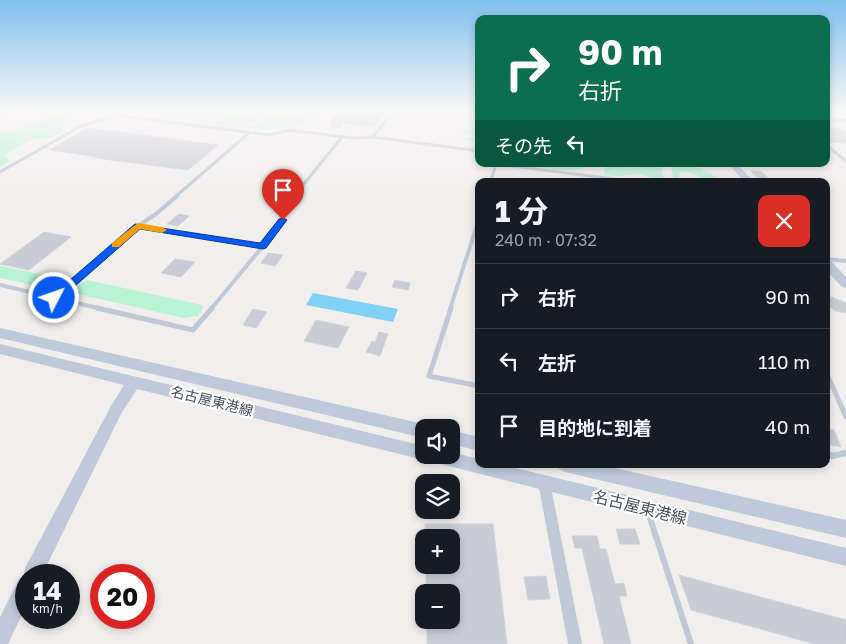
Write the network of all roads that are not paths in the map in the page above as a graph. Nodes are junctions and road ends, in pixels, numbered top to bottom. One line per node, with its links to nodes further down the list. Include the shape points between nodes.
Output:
1 (54, 141): 10 (lane)
2 (240, 141): 13 (lane)
3 (339, 141): 15 (lane, via 303,185 279,203 283,220)
4 (404, 141): 6 (lane)
5 (830, 148): 7 (lane)
6 (475, 150)
7 (846, 161)
8 (520, 167): 11 (lane)
9 (735, 167): 12 (main road)
10 (0, 172)
11 (606, 178)
12 (745, 178)
13 (138, 226): 15 (lane); 21 (lane)
14 (475, 232): 26 (lane, via 429,376)
15 (263, 246): 21 (lane, via 194,330)
16 (830, 260): 17 (lane)
17 (846, 262)
18 (830, 267): 19 (main road)
19 (846, 284)
20 (0, 285): 21 (lane)
21 (54, 298)
22 (0, 332): 28 (main road, 名古屋東港線)
23 (0, 349): 25 (main road, 名古屋東港線)
24 (830, 381): 27 (lane)
25 (134, 382): 31 (main road, 名古屋東港線); 42 (main road, via 116,410)
26 (475, 385)
27 (846, 416)
28 (415, 429)
29 (460, 439): 30 (main road)
30 (475, 443)
31 (415, 451)
32 (846, 453): 33 (lane)
33 (830, 455)
34 (460, 462): 35 (main road, 名古屋東港線)
35 (475, 465)
36 (486, 468): 38 (main road, 名古屋東港線)
37 (582, 468): 40 (main road, 名古屋東港線)
38 (544, 482): 39 (main road, 名古屋東港線); 45 (street)
39 (647, 509): 41 (main road, 名古屋東港線); 46 (lane)
40 (846, 529)
41 (846, 557)
42 (38, 564)
43 (15, 608): 44 (main road)
44 (0, 638)
45 (575, 644)
46 (691, 644)

